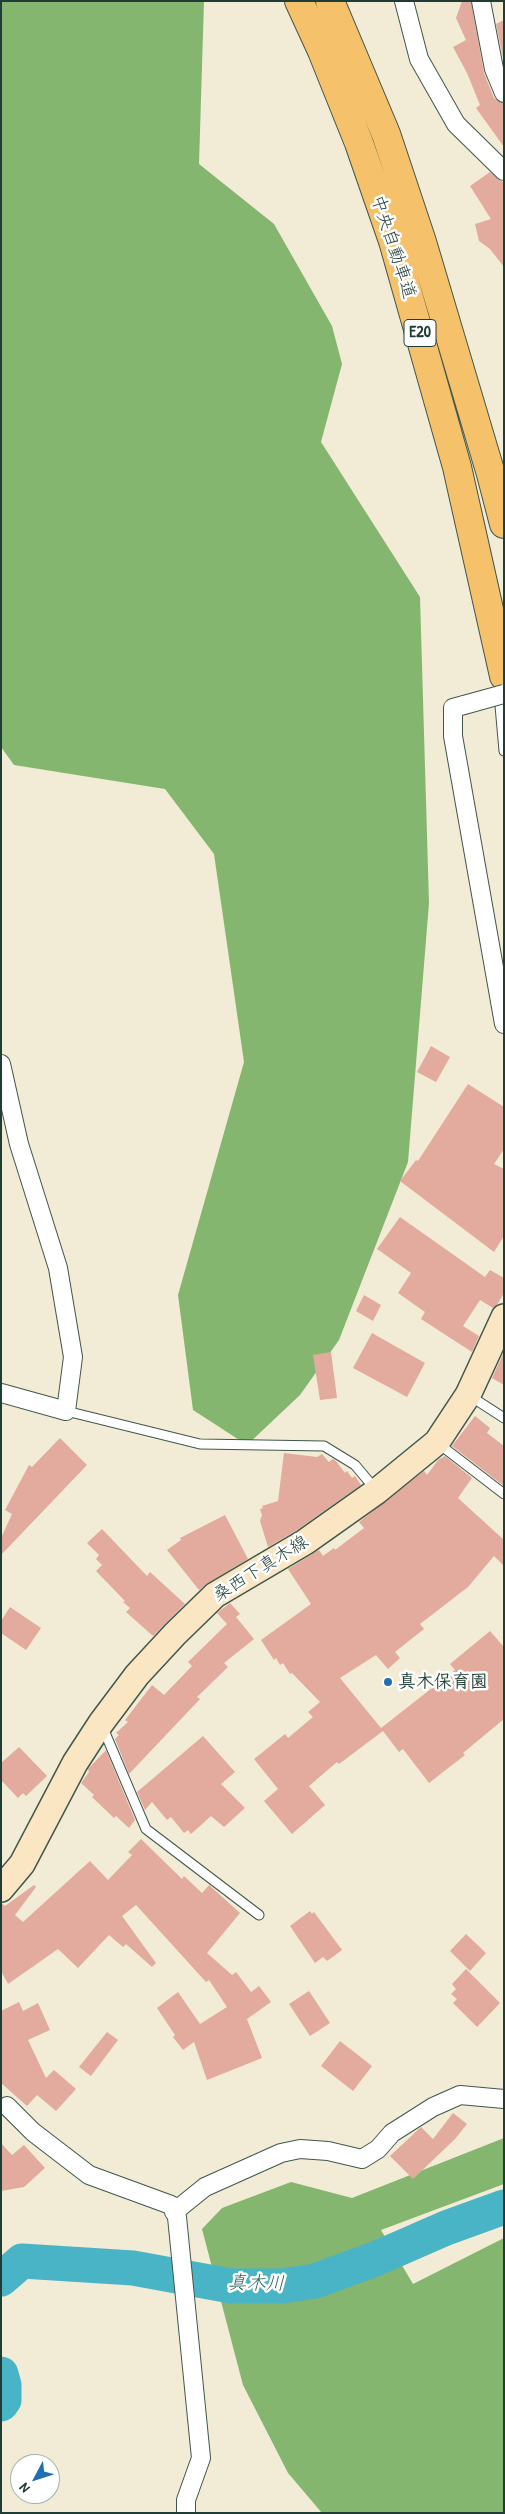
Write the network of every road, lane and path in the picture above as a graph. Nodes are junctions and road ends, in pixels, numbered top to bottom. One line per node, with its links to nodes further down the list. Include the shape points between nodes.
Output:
1 (299, 1): 8 (highway, 中央自動車道 / E20, via 359,143 392,241 457,467)
2 (330, 1): 7 (highway, 中央自動車道 / E20, via 386,134 422,242)
3 (404, 1): 6 (street, via 419,59 456,124)
4 (481, 1): 5 (street, via 494,69)
5 (504, 93)
6 (504, 171)
7 (504, 524)
8 (494, 632): 9 (highway, 中央自動車道 / E20); 11 (lane)
9 (504, 676)
10 (504, 694): 12 (street, bridge, via 453,708 453,736)
11 (504, 751)
12 (504, 1024)
13 (1, 1064): 17 (street, via 19,1144 58,1268 73,1357)
14 (504, 1317): 16 (main road, 桑西下真木線)
15 (1, 1393): 17 (street)
16 (468, 1395): 18 (lane); 19 (main road, 桑西下真木線)
17 (66, 1410): 20 (lane, via 200,1444 324,1446 355,1465)
18 (504, 1418)
19 (437, 1442): 20 (main road, 桑西下真木線); 21 (lane)
20 (377, 1491): 22 (main road, 桑西下真木線, via 305,1542 216,1595 137,1675)
21 (504, 1494)
22 (101, 1723): 23 (main road, 桑西下真木線, via 75,1763 22,1864); 24 (lane, via 146,1829)
23 (1, 1889)
24 (259, 1915)
25 (504, 2099): 27 (street, via 460,2095 433,2107 392,2133 378,2149 362,2159 328,2151 300,2149 281,2153 205,2186)
26 (4, 2101): 27 (street, via 33,2132 89,2175 171,2204)
27 (174, 2212): 28 (street, via 201,2458 186,2500)
28 (186, 2513)

